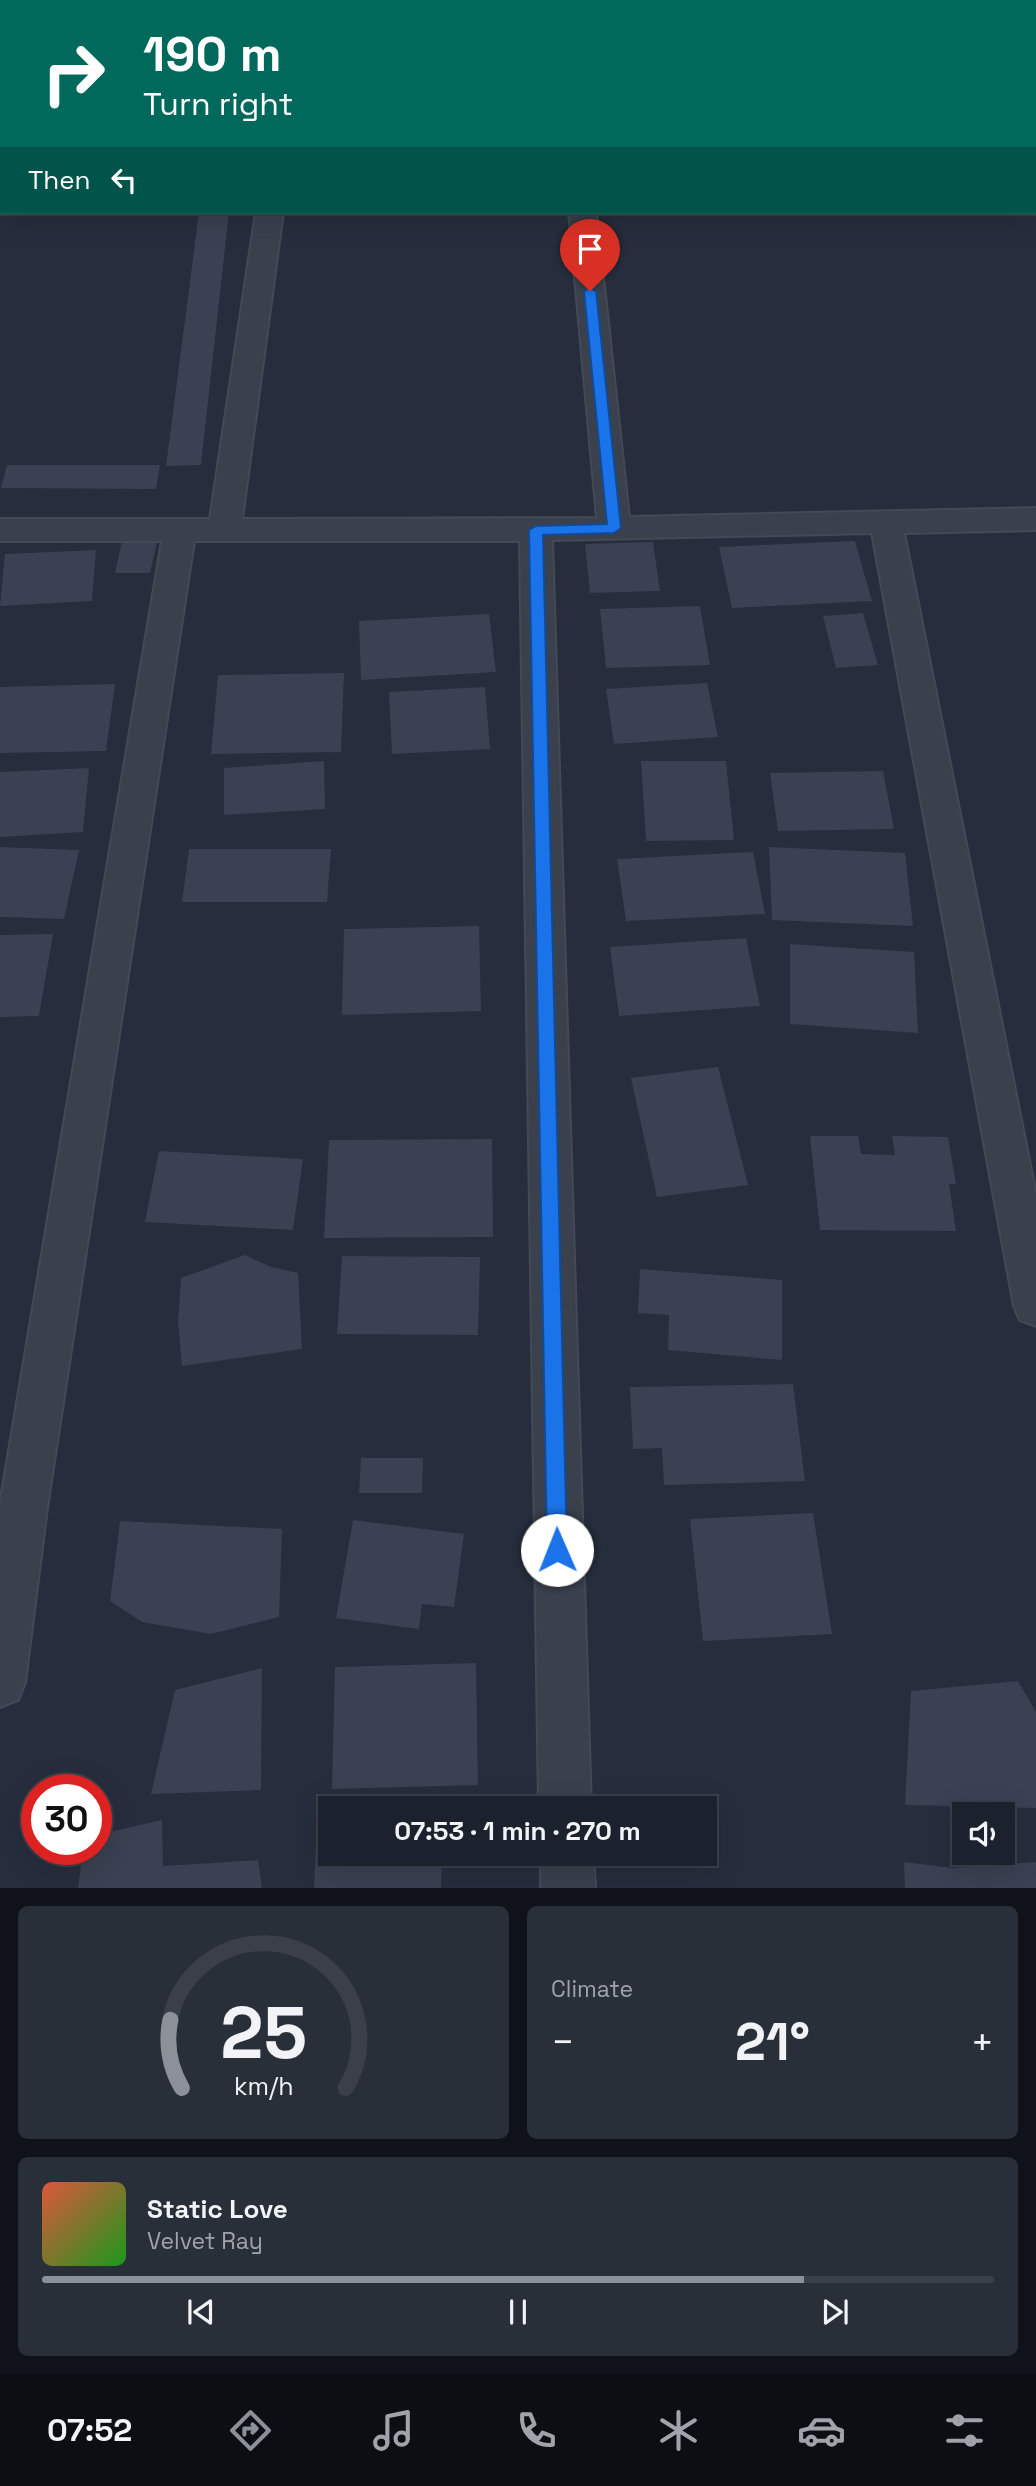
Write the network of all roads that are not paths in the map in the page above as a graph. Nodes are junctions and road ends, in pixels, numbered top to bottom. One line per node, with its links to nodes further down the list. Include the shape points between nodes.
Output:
1 (268, 214): 7 (street)
2 (582, 214): 5 (street)
3 (1036, 519): 4 (street)
4 (886, 522): 5 (street); 10 (street)
5 (614, 528): 9 (street)
6 (180, 529): 7 (street); 8 (street); 11 (street, via 23,1508)
7 (225, 529): 9 (street)
8 (0, 530)
9 (536, 530): 12 (street)
10 (1036, 1306)
11 (0, 1682)
12 (565, 1796)
13 (567, 1866): 14 (street)
14 (568, 1888)

